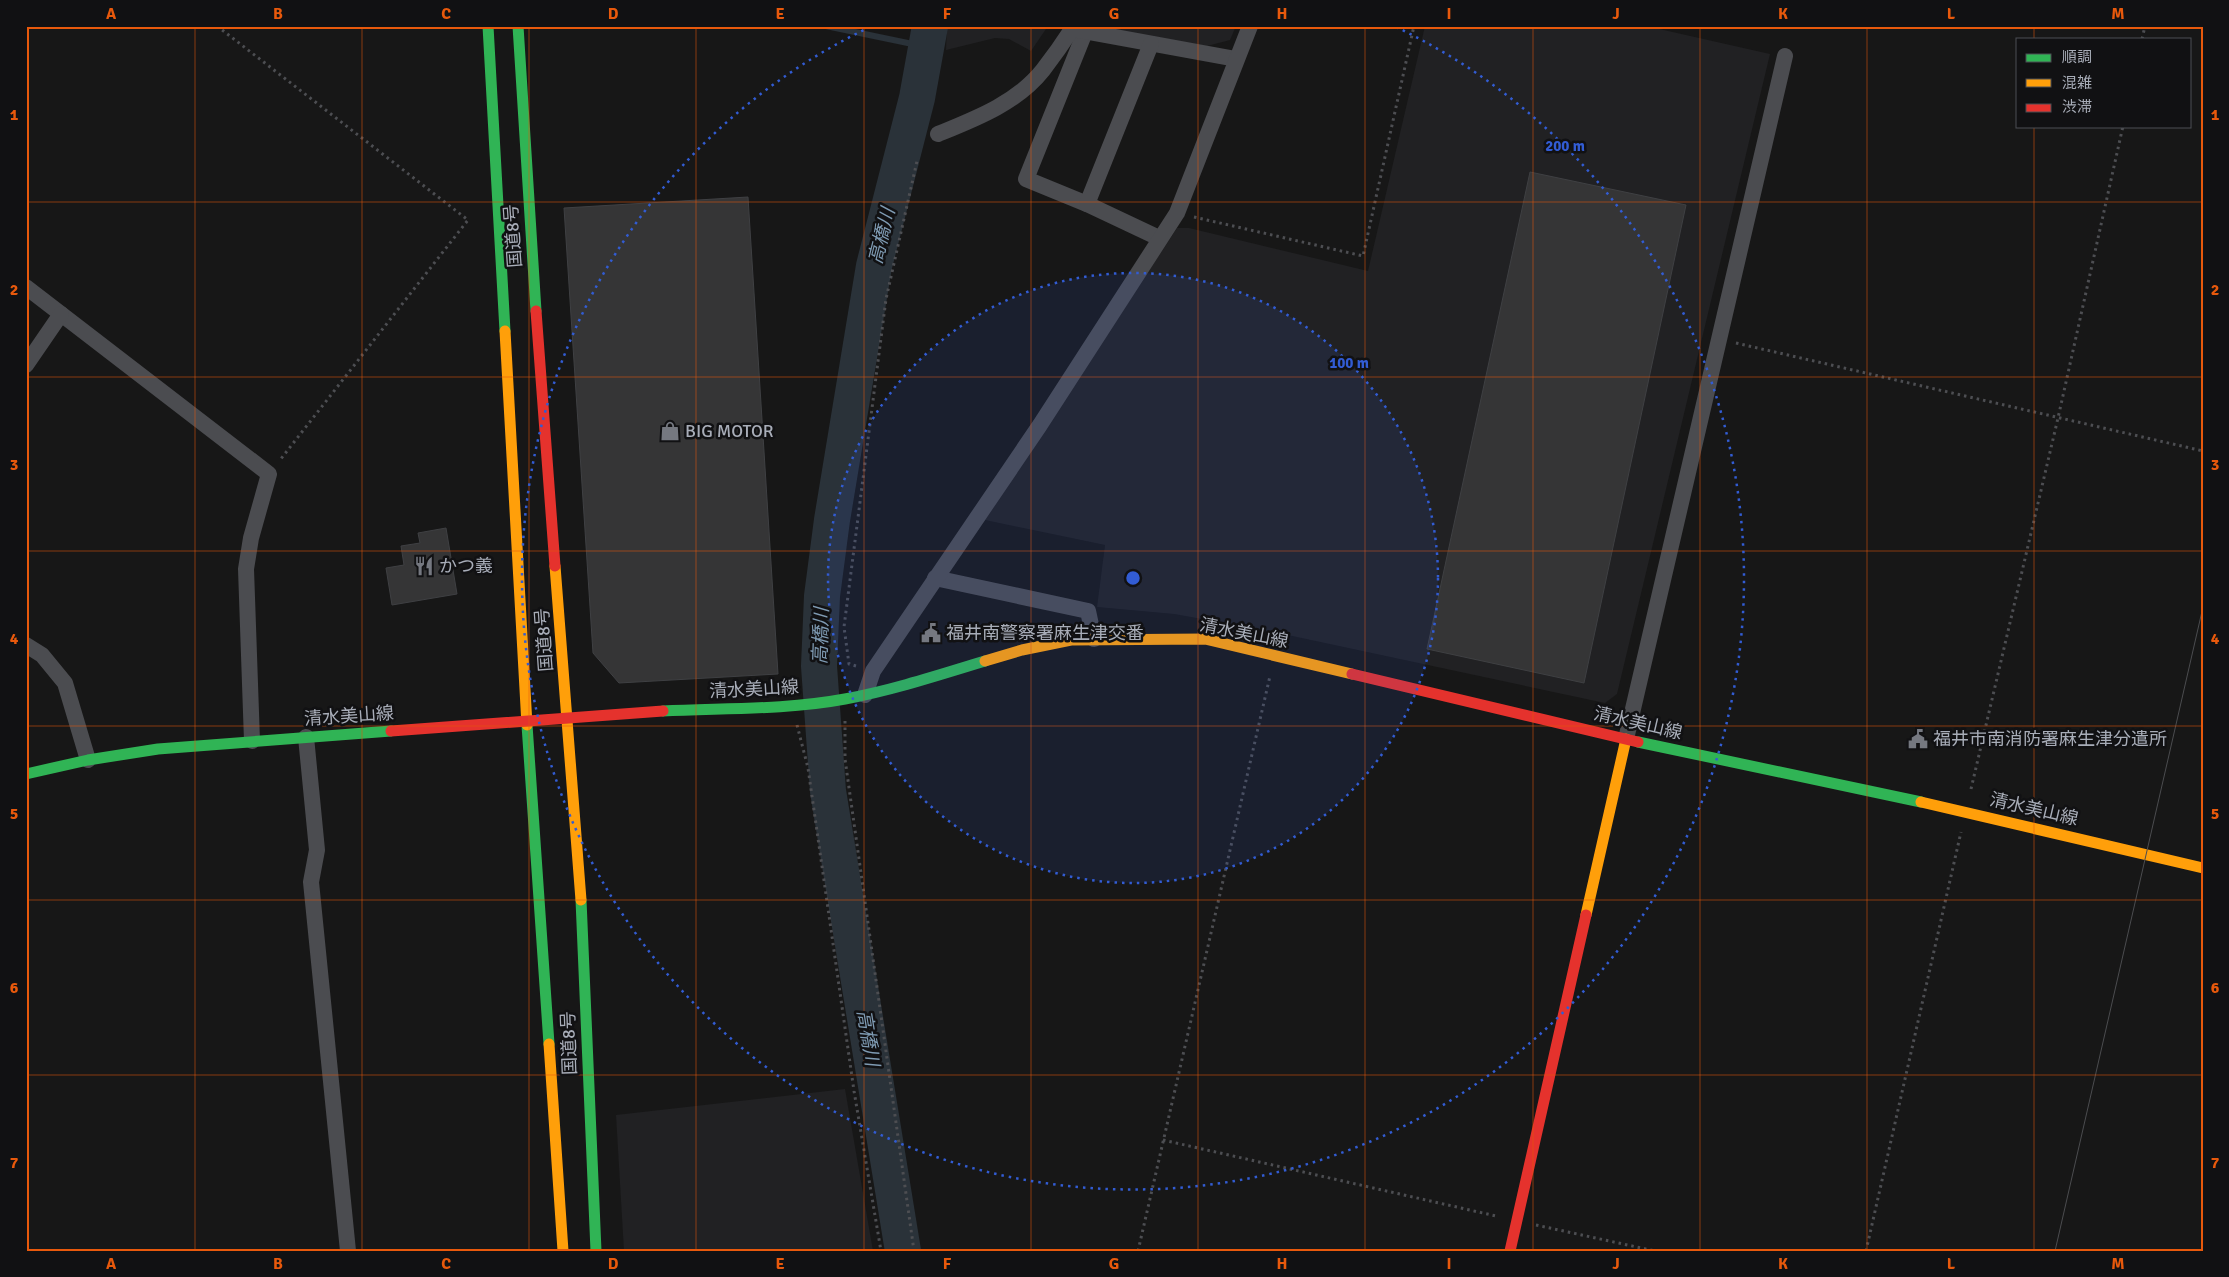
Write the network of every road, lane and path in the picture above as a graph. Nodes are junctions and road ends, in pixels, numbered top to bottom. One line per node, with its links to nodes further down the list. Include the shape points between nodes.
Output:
1 (217, 26): 22 (path, via 468,220)
2 (488, 26): 32 (main road, 国道8号)
3 (518, 26): 31 (main road, 国道8号)
4 (1250, 26): 9 (street)
5 (1414, 26): 14 (path, via 1363,256)
6 (1085, 32): 7 (street); 11 (street, via 1072,29 1042,72 1015,95 981,117); 13 (street, via 1026,179)
7 (1151, 44): 9 (street); 13 (street)
8 (1785, 56): 18 (street)
9 (1236, 59): 14 (street)
10 (2123, 128): 20 (path)
11 (938, 134)
12 (917, 161): 27 (path, via 886,299 844,627 849,664)
13 (1087, 204): 15 (street)
14 (1177, 213): 15 (street)
15 (1159, 238): 23 (street, via 1040,425)
16 (26, 287): 17 (street)
17 (61, 314): 19 (street); 22 (street)
18 (1718, 339): 20 (path); 34 (street)
19 (26, 365)
20 (2058, 418): 21 (path); 38 (path)
21 (2203, 451)
22 (269, 474): 35 (street, via 246,569)
23 (935, 578): 24 (street, via 1088,611); 27 (street)
24 (1094, 639): 26 (main road, 清水美山線, via 1205,639); 28 (main road, 清水美山線, via 1022,650)
25 (26, 645): 36 (street, via 42,656 65,683)
26 (1275, 656): 34 (main road, 清水美山線); 40 (path)
27 (873, 671): 28 (street)
28 (865, 695): 29 (main road, 清水美山線)
29 (845, 699): 30 (main road, 清水美山線); 46 (path, via 845,759)
30 (792, 705): 31 (main road, 清水美山線); 45 (path, via 808,768 854,1091)
31 (567, 718): 32 (main road, 清水美山線); 44 (main road, 国道8号, via 581,901)
32 (527, 721): 33 (main road, 清水美山線); 43 (main road, 国道8号)
33 (306, 737): 35 (main road, 清水美山線); 42 (street, via 317,850 311,882)
34 (1626, 739): 38 (main road, 清水美山線); 41 (main road)
35 (252, 741): 36 (main road, 清水美山線, via 158,749)
36 (88, 760): 37 (main road, 清水美山線)
37 (26, 774)
38 (1966, 811): 39 (main road, 清水美山線); 50 (path)
39 (2203, 868)
40 (1163, 1140): 41 (path); 47 (path)
41 (1517, 1221): 48 (main road); 49 (path)
42 (348, 1251)
43 (562, 1251)
44 (596, 1251)
45 (881, 1251)
46 (914, 1251)
47 (1138, 1251)
48 (1510, 1251)
49 (1655, 1251)
50 (1866, 1251)

